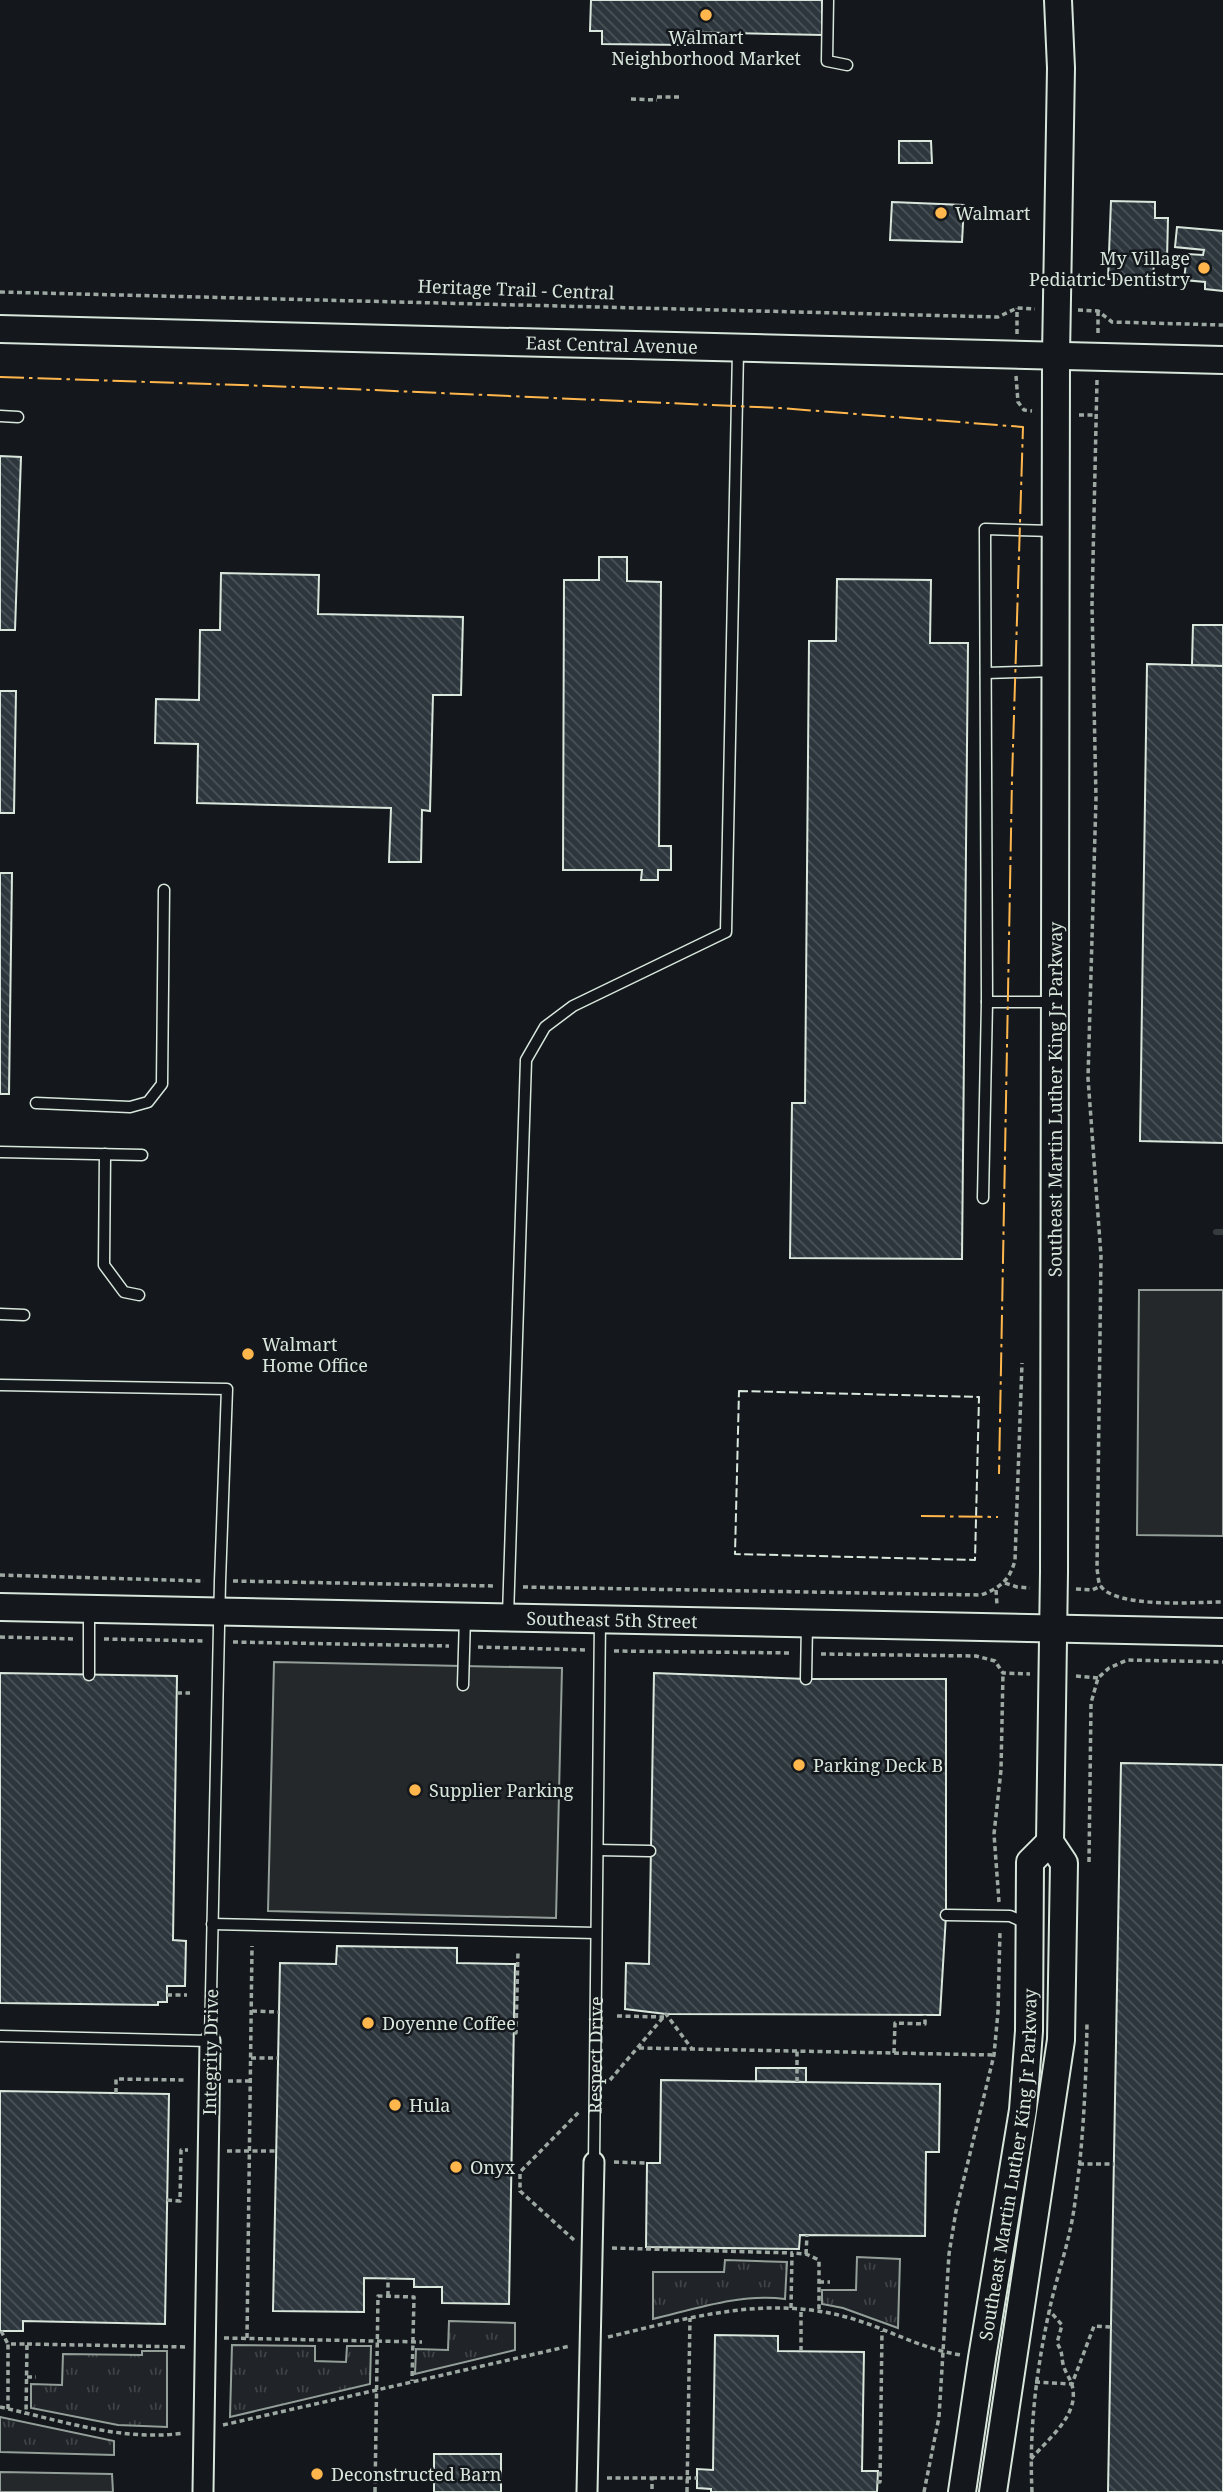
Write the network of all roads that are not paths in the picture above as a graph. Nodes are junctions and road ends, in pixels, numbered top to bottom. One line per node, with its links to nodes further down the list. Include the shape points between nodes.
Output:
1 (828, 0): 3 (lane, via 827,61)
2 (1058, 0): 6 (street, Southeast Martin Luther King Jr Parkway)
3 (847, 65)
4 (0, 328): 5 (street, East Central Avenue)
5 (738, 347): 6 (street, East Central Avenue); 29 (lane, via 726,932 573,1006 545,1027 526,1060)
6 (1056, 356): 7 (street, East Central Avenue); 10 (street, Southeast Martin Luther King Jr Parkway)
7 (1223, 360)
8 (0, 416): 9 (lane)
9 (18, 417)
10 (1056, 531): 11 (street, Southeast Martin Luther King Jr Parkway); 12 (lane, via 985,529)
11 (1056, 671): 12 (lane); 15 (street, Southeast Martin Luther King Jr Parkway)
12 (986, 673): 14 (lane)
13 (164, 890): 16 (lane, via 162,1084 148,1102 130,1107)
14 (987, 1002): 15 (lane); 20 (lane)
15 (1055, 1002): 32 (street, Southeast Martin Luther King Jr Parkway)
16 (36, 1103)
17 (0, 1152): 18 (lane)
18 (105, 1154): 19 (lane); 21 (lane, via 104,1265 124,1292)
19 (142, 1155)
20 (983, 1198)
21 (139, 1295)
22 (0, 1314): 23 (lane)
23 (24, 1315)
24 (0, 1385): 27 (lane, Integrity Drive, via 227,1389)
25 (0, 1607): 26 (street, Southeast 5th Street)
26 (89, 1609): 27 (street, Southeast 5th Street); 34 (lane)
27 (219, 1611): 28 (street, Southeast 5th Street); 41 (lane, Integrity Drive)
28 (465, 1617): 29 (street, Southeast 5th Street); 36 (lane)
29 (508, 1618): 30 (street, Southeast 5th Street)
30 (600, 1619): 31 (street, Southeast 5th Street); 38 (lane, Respect Drive)
31 (807, 1624): 32 (street, Southeast 5th Street); 35 (lane)
32 (1054, 1629): 33 (street, Southeast 5th Street); 37 (street, Southeast Martin Luther King Jr Parkway)
33 (1223, 1632)
34 (89, 1675)
35 (806, 1679)
36 (463, 1685)
37 (1050, 1842): 42 (street, Southeast Martin Luther King Jr Parkway, via 1030,1862); 50 (street, Southeast Martin Luther King Jr Parkway, via 1064,1863 1061,2040)
38 (598, 1850): 39 (lane); 43 (lane, Respect Drive)
39 (650, 1851)
40 (946, 1915): 42 (lane, via 1010,1916)
41 (212, 1924): 43 (lane); 45 (lane, Integrity Drive)
42 (1030, 1924): 49 (street, Southeast Martin Luther King Jr Parkway, via 1023,2110)
43 (596, 1933): 46 (lane, Respect Drive)
44 (0, 2036): 45 (lane)
45 (210, 2041): 48 (street, Integrity Drive)
46 (594, 2162): 47 (street, Respect Drive, via 598,2253)
47 (587, 2485)
48 (203, 2492)
49 (962, 2492)
50 (993, 2492)

